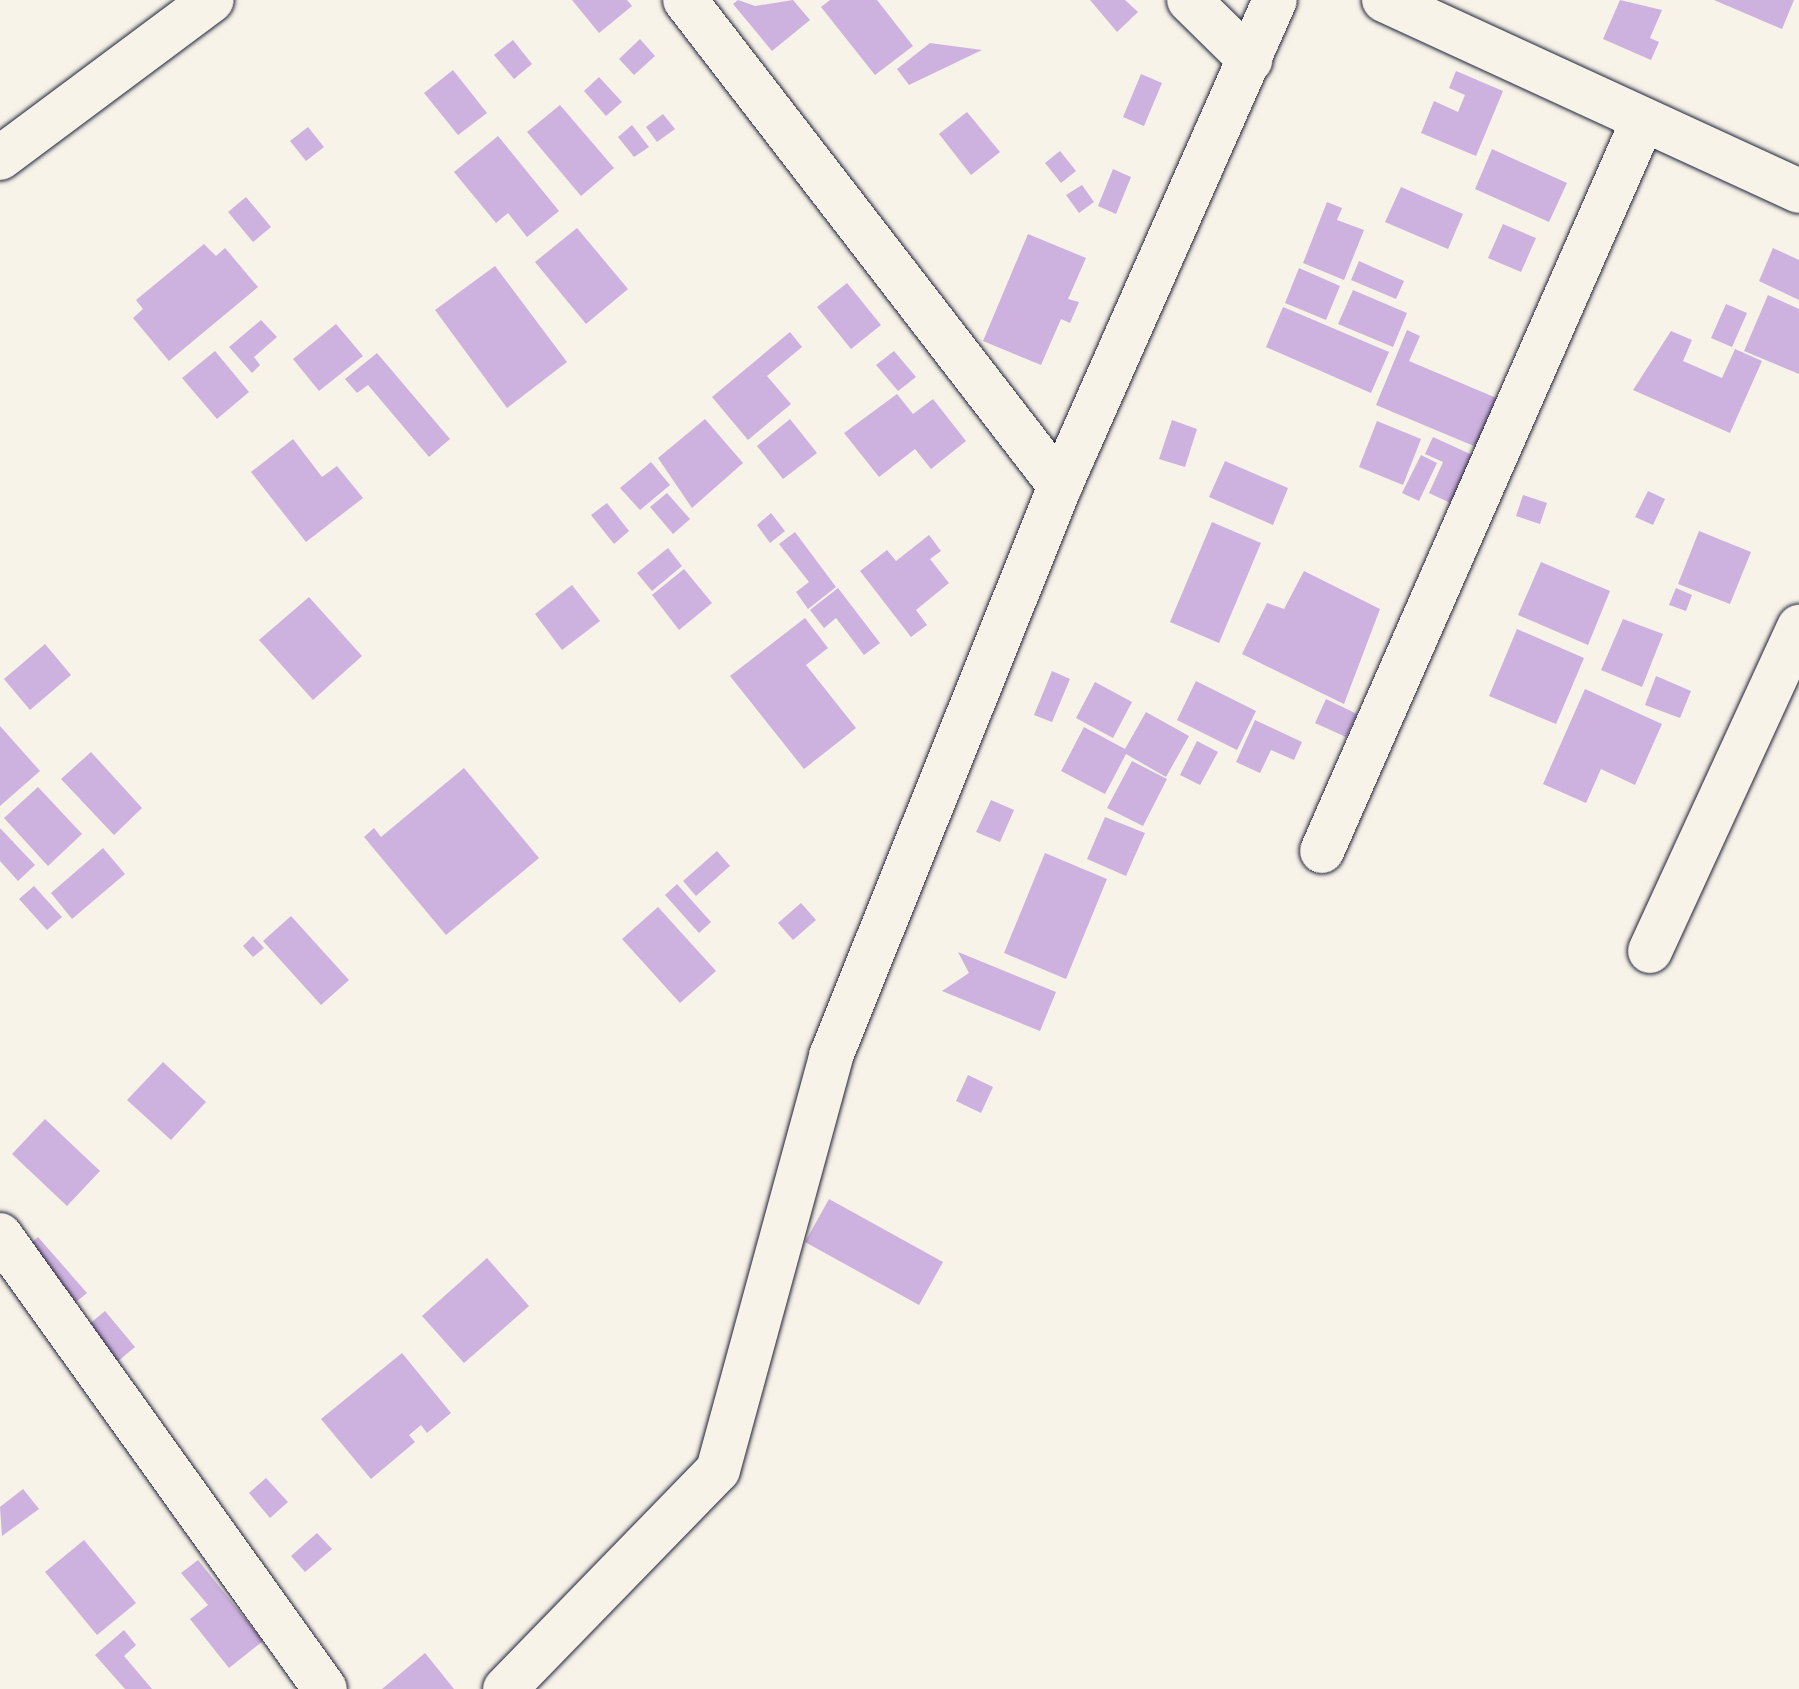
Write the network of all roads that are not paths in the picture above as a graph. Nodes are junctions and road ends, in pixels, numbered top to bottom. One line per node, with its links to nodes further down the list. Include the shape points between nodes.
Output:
1 (212, 0): 8 (street)
2 (685, 0): 10 (street)
3 (1189, 0): 6 (street)
4 (1275, 0): 6 (street)
5 (1384, 0): 7 (street)
6 (1250, 60): 10 (street)
7 (1643, 120): 9 (street); 12 (street)
8 (0, 158)
9 (1799, 191)
10 (1060, 486): 16 (street, via 831,1056 718,1470)
11 (1799, 627): 13 (street)
12 (1322, 851)
13 (1650, 951)
14 (0, 1235): 15 (street)
15 (325, 1689)
16 (505, 1689)

